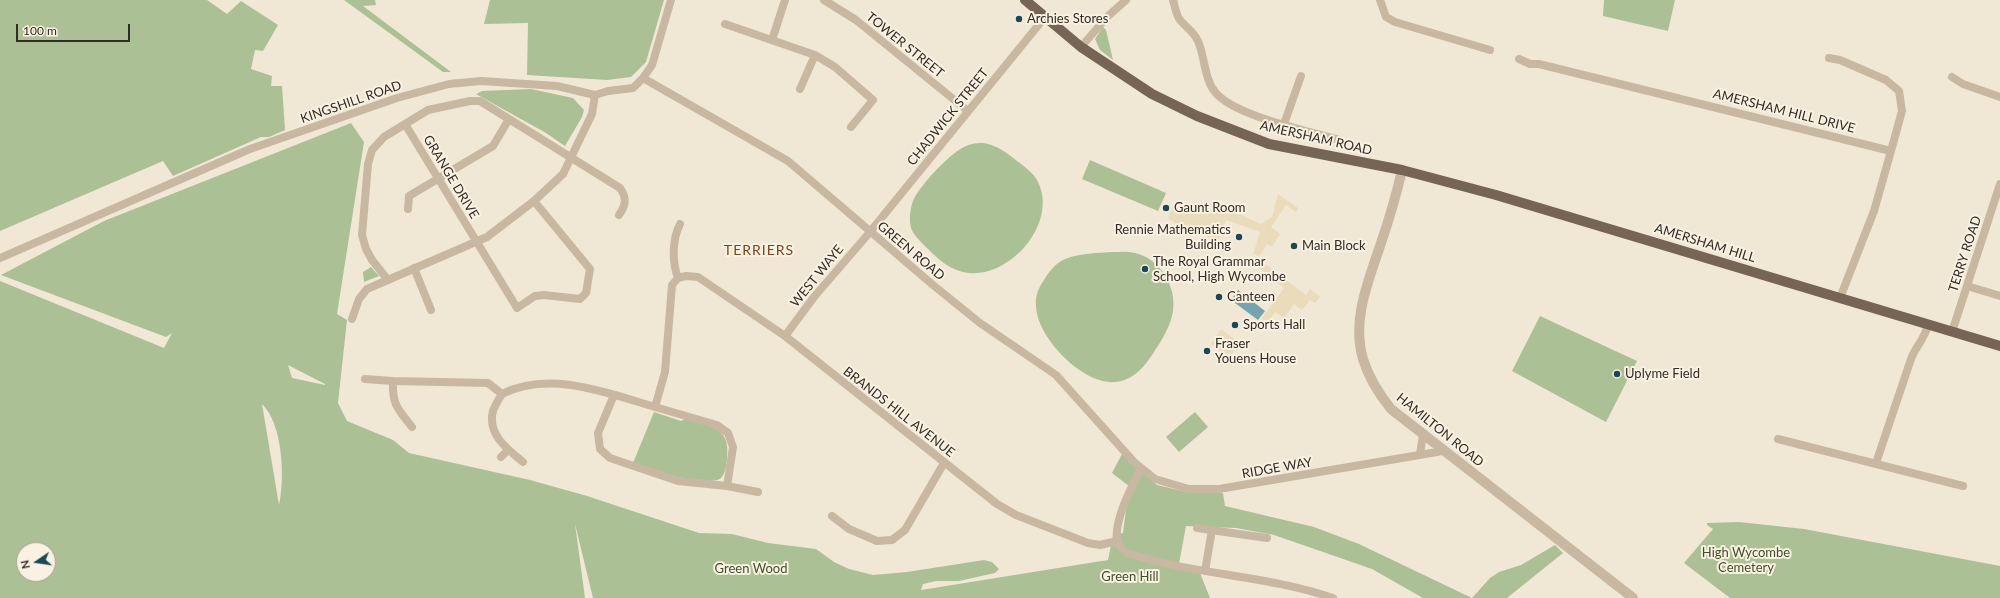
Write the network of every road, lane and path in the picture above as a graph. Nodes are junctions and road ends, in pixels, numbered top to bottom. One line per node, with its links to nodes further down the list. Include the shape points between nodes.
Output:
1 (671, 0): 18 (street, KINGSHILL ROAD, via 652,65)
2 (785, 0): 10 (street)
3 (824, 0): 22 (street, TOWER STREET, via 856,20)
4 (1025, 0): 8 (main road, AMERSHAM ROAD)
5 (1126, 0): 11 (street)
6 (1173, 0): 25 (street, via 1180,19 1196,37 1210,83 1216,92 1233,106)
7 (1380, 0): 12 (street, via 1386,17 1395,22)
8 (1045, 17): 11 (main road, AMERSHAM ROAD); 22 (street, CHADWICK STREET)
9 (725, 24): 10 (street)
10 (772, 40): 13 (street)
11 (1081, 47): 30 (main road, AMERSHAM ROAD, via 1152,94 1197,116 1269,144)
12 (1490, 50)
13 (815, 55): 19 (street); 26 (street, via 835,67 873,100)
14 (1829, 58): 28 (street, via 1840,60 1886,80 1899,91 1902,111)
15 (1519, 59): 28 (street, AMERSHAM HILL DRIVE, via 1530,64 1668,95)
16 (1301, 76): 25 (street)
17 (1952, 77): 21 (street, via 1963,84)
18 (643, 78): 20 (street, KINGSHILL ROAD, via 633,88); 37 (street, GREEN ROAD, via 788,161)
19 (800, 89)
20 (595, 95): 29 (street, via 592,114); 39 (street, KINGSHILL ROAD, via 557,86 482,81 450,84 397,98 250,149)
21 (2000, 97)
22 (968, 111): 37 (street, CHADWICK STREET)
23 (509, 119): 24 (street, via 480,101 470,101 428,110); 29 (street); 31 (street, via 493,146)
24 (405, 124): 31 (street, GRANGE DRIVE); 42 (street, via 384,137 372,150 368,164 362,235 366,250)
25 (1284, 124): 27 (street)
26 (851, 127)
27 (1339, 140)
28 (1891, 151): 45 (street, via 1874,211)
29 (572, 158): 33 (street, via 563,174); 35 (street, via 620,188 625,195 625,206)
30 (1402, 170): 45 (main road, AMERSHAM HILL, via 1581,219); 58 (street, HAMILTON ROAD, via 1396,198 1364,293 1359,315 1360,335 1363,358 1374,386 1392,409)
31 (439, 178): 34 (street, via 409,196); 38 (street, GRANGE DRIVE)
32 (2000, 184): 43 (street, TERRY ROAD)
33 (534, 201): 38 (street, via 487,237); 38 (street, GRANGE DRIVE, via 590,269 586,293 580,299 535,296 517,308)
34 (408, 209)
35 (619, 215)
36 (680, 224): 41 (street, via 676,231 673,265)
37 (870, 232): 50 (street, WEST WAYE, via 814,297); 67 (street, GREEN ROAD, via 980,323 1056,375)
38 (476, 242): 40 (street)
39 (0, 258)
40 (414, 268): 42 (street); 46 (street)
41 (678, 278): 50 (street, BRANDS HILL AVENUE, via 698,277); 56 (street, via 672,286 665,372)
42 (388, 280): 47 (street, via 366,289 359,299)
43 (1967, 286): 44 (street); 49 (street, TERRY ROAD)
44 (2000, 296)
45 (1840, 298): 48 (main road, AMERSHAM HILL)
46 (431, 310)
47 (352, 319)
48 (1928, 325): 49 (main road, AMERSHAM HILL); 66 (street, via 1923,340 1914,351)
49 (1952, 332): 51 (main road, AMERSHAM HILL)
50 (785, 336): 65 (street, BRANDS HILL AVENUE)
51 (2000, 346)
52 (365, 379): 53 (street)
53 (393, 381): 54 (street, via 488,383); 57 (street, via 393,398)
54 (502, 394): 55 (street, via 517,386 532,384 586,387); 60 (street, via 493,411 493,431)
55 (614, 395): 56 (street); 68 (street, via 598,433 600,449 610,458 678,481)
56 (655, 407): 68 (street, via 716,425 728,433 733,447)
57 (412, 427)
58 (1423, 435): 61 (street, HAMILTON ROAD); 62 (street)
59 (1778, 439): 66 (street)
60 (508, 450): 63 (street); 64 (street)
61 (1444, 451): 62 (street, RIDGE WAY); 78 (street, HAMILTON ROAD)
62 (1420, 454): 67 (street, RIDGE WAY, via 1214,490 1189,489 1155,479)
63 (501, 457)
64 (523, 462)
65 (944, 463): 71 (street, via 905,530 892,540 876,541 849,529); 75 (street, BRANDS HILL AVENUE, via 997,504 1016,515 1088,543 1100,545)
66 (1876, 463): 69 (street)
67 (1142, 468): 75 (street, via 1124,508)
68 (727, 486): 70 (street)
69 (1964, 486)
70 (758, 492)
71 (832, 516)
72 (1197, 528): 73 (street)
73 (1212, 530): 74 (street); 76 (street)
74 (1267, 538)
75 (1117, 541): 76 (street, via 1127,553)
76 (1205, 571): 77 (street, via 1291,587)
77 (1333, 598)
78 (1633, 598)

